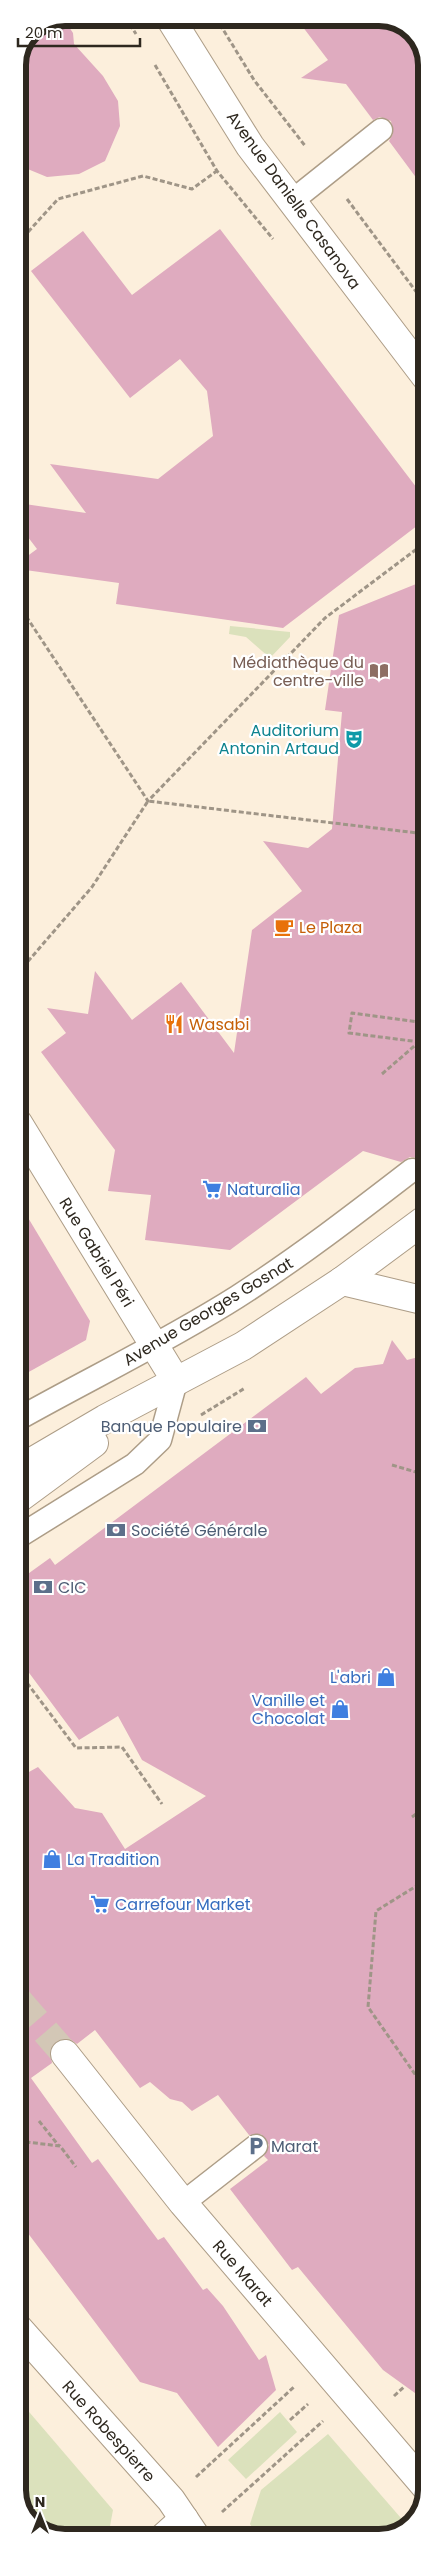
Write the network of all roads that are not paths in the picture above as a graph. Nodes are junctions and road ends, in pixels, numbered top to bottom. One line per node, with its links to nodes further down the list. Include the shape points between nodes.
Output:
1 (175, 26): 3 (street, Avenue Danielle Casanova, via 250,146)
2 (380, 130): 3 (lane)
3 (292, 201): 4 (street, Avenue Danielle Casanova)
4 (417, 365)
5 (26, 1137): 10 (street, Rue Gabriel Péri)
6 (412, 1170): 10 (lane, Avenue Georges Gosnat, via 280,1269)
7 (417, 1225): 8 (street)
8 (342, 1281): 9 (street); 11 (street, via 243,1346)
9 (418, 1298)
10 (154, 1346): 11 (street, Rue Gabriel Péri); 12 (lane, Avenue Georges Gosnat)
11 (176, 1380): 13 (street); 14 (street); 15 (lane, via 160,1440 135,1464)
12 (27, 1414)
13 (27, 1465)
14 (27, 1493)
15 (27, 1532)
16 (64, 2054): 18 (street, Rue Marat)
17 (256, 2146): 18 (lane)
18 (183, 2204): 20 (street, Rue Marat)
19 (27, 2338): 21 (street, Rue Robespierre, via 171,2500)
20 (418, 2479)
21 (190, 2528)

